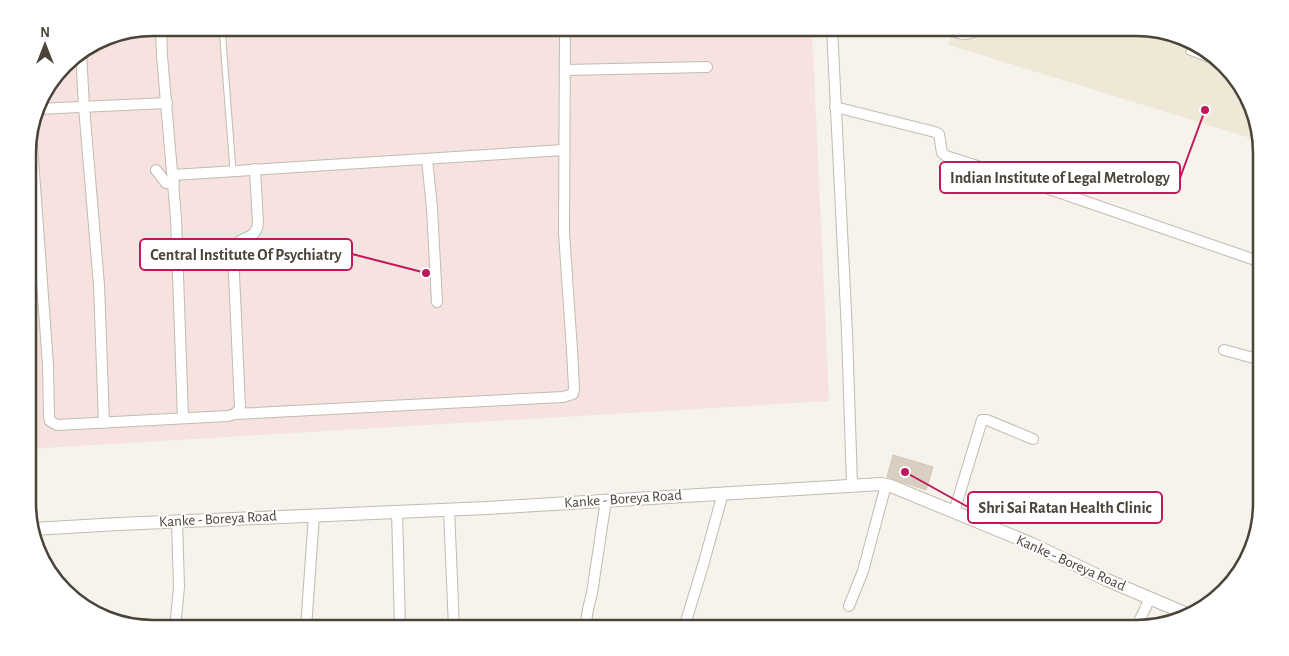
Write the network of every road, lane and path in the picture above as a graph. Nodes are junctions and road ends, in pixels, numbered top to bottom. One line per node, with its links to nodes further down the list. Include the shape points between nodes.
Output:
1 (162, 36): 10 (street)
2 (223, 36): 18 (lane)
3 (565, 36): 9 (street)
4 (832, 36): 12 (street)
5 (1189, 52): 6 (lane)
6 (1202, 57)
7 (82, 60): 11 (street)
8 (707, 68): 9 (street)
9 (565, 70): 14 (street)
10 (167, 103): 11 (street); 19 (street)
11 (84, 107): 13 (street); 27 (street, via 99,285)
12 (835, 107): 21 (street, via 938,133 942,153 946,156); 29 (street)
13 (45, 109)
14 (564, 150): 15 (street); 25 (street, via 564,233 573,394)
15 (427, 158): 16 (street); 22 (street)
16 (255, 169): 18 (street); 25 (street, via 257,229 253,235 236,244 233,252 240,407)
17 (156, 170): 19 (street, via 166,183)
18 (232, 171): 19 (street)
19 (174, 179): 26 (street)
20 (36, 190): 27 (street, via 49,417 57,425)
21 (1253, 259)
22 (437, 302)
23 (1224, 350): 24 (street)
24 (1253, 358)
25 (235, 414): 26 (street)
26 (183, 418): 27 (street)
27 (104, 423)
28 (1033, 439): 35 (street, via 982,420)
29 (852, 485): 30 (street, Kanke - Boreya Road); 31 (street, Kanke - Boreya Road)
30 (886, 485): 35 (street, Kanke - Boreya Road); 40 (street, via 863,571)
31 (724, 493): 32 (street, Kanke - Boreya Road); 47 (street)
32 (606, 500): 33 (street, Kanke - Boreya Road); 46 (street)
33 (448, 509): 34 (street, Kanke - Boreya Road); 45 (street)
34 (397, 511): 36 (street, Kanke - Boreya Road); 44 (street)
35 (954, 512): 39 (street, Kanke - Boreya Road)
36 (314, 515): 37 (street, Kanke - Boreya Road); 43 (street)
37 (177, 521): 38 (street, Kanke - Boreya Road); 42 (street, via 179,587)
38 (39, 530)
39 (1150, 598): 41 (street, Kanke - Boreya Road); 48 (street)
40 (849, 606)
41 (1180, 611)
42 (176, 620)
43 (307, 620)
44 (400, 620)
45 (454, 620)
46 (586, 620)
47 (687, 620)
48 (1140, 620)

